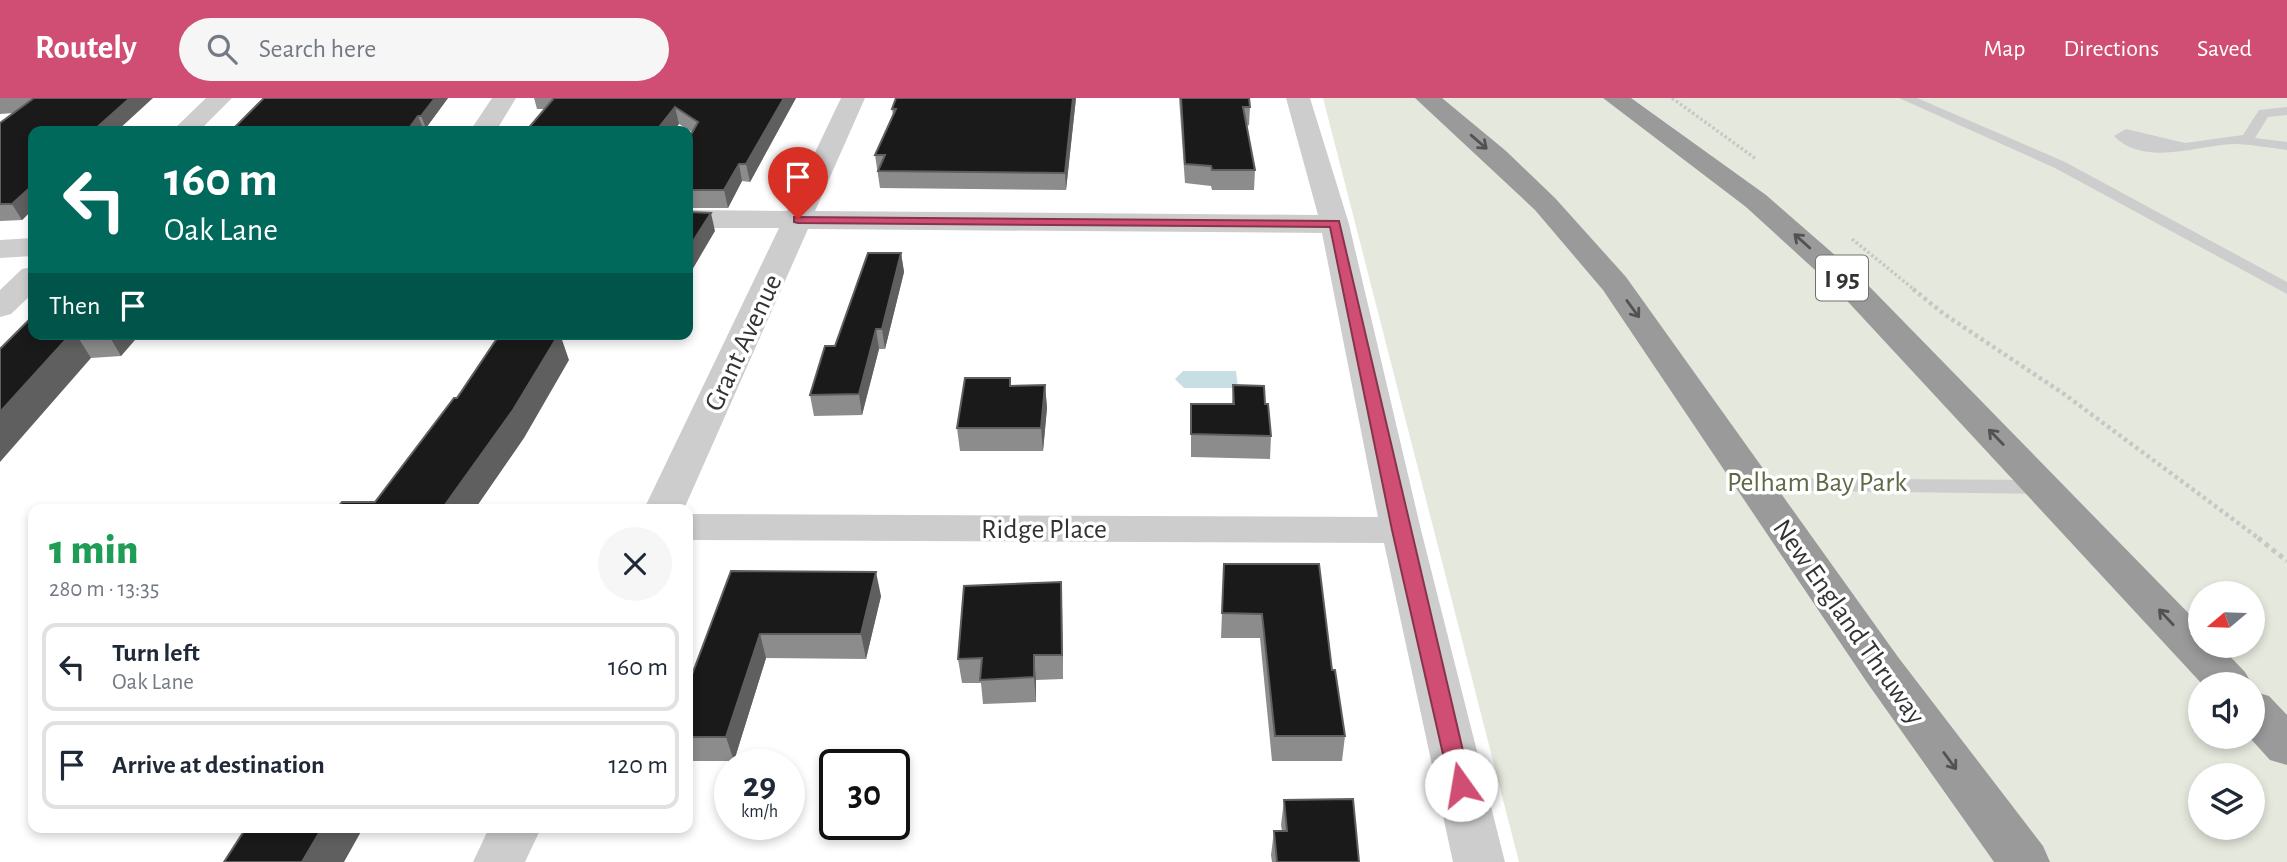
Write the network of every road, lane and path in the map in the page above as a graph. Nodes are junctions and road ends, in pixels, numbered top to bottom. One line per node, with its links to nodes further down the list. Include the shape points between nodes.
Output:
1 (220, 98): 10 (street)
2 (504, 98): 11 (street)
3 (853, 98): 17 (street, Grant Avenue)
4 (1298, 98): 18 (street)
5 (1427, 98): 25 (highway, New England Thruway, one-way to 25, via 1497,157 1615,284)
6 (1615, 98): 26 (highway, I 95, one-way to 6, via 1849,284 1756,201)
7 (1672, 98): 15 (path)
8 (1906, 98): 23 (lane, via 2060,165)
9 (2287, 111): 12 (lane, via 2264,113 2248,138)
10 (190, 126)
11 (486, 126)
12 (2236, 140): 13 (lane); 14 (lane)
13 (2182, 146)
14 (2287, 146)
15 (1762, 164)
16 (693, 219): 17 (street)
17 (798, 219): 18 (street); 27 (street, Grant Avenue)
18 (1335, 224): 29 (street)
19 (1848, 236): 30 (path, via 1944,314 2064,394)
20 (28, 247): 21 (street)
21 (0, 249)
22 (28, 281): 24 (street)
23 (2287, 289)
24 (0, 307)
25 (1755, 485): 26 (lane); 37 (highway, New England Thruway, one-way to 37)
26 (2043, 487): 31 (highway, I 95, one-way to 26)
27 (666, 504)
28 (693, 527): 29 (street, Ridge Place)
29 (1401, 530): 36 (street)
30 (2287, 561)
31 (2218, 672)
32 (2265, 723): 33 (highway)
33 (2287, 746)
34 (513, 833): 35 (street)
35 (499, 862)
36 (1479, 862)
37 (2024, 862)

